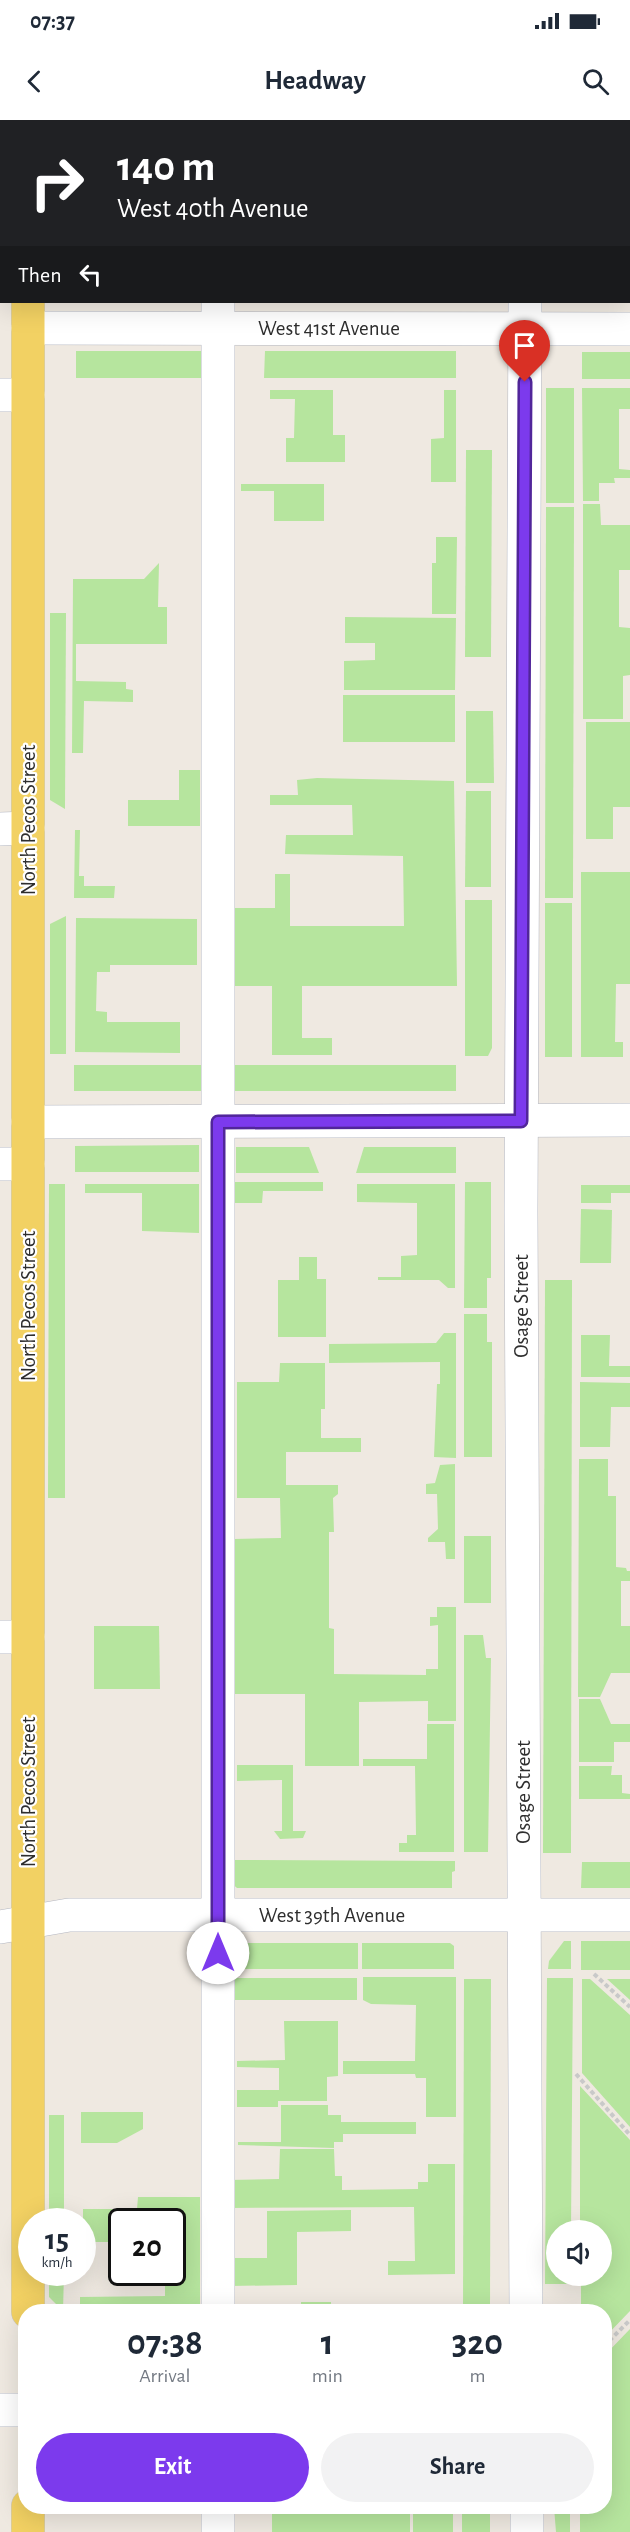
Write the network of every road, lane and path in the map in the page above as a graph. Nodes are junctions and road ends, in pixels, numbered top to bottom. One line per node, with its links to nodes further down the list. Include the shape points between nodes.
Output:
1 (28, 315): 2 (street, West 41st Avenue); 5 (main road, North Pecos Street)
2 (218, 315): 3 (street, West 41st Avenue); 10 (street)
3 (525, 315): 4 (street, West 41st Avenue); 8 (street, Osage Street)
4 (630, 328)
5 (14, 395): 6 (main road, North Pecos Street)
6 (14, 829): 9 (main road, North Pecos Street)
7 (630, 1120): 8 (street)
8 (521, 1121): 10 (street); 14 (street, Osage Street)
9 (28, 1122): 10 (street); 11 (main road, North Pecos Street)
10 (218, 1122): 13 (street)
11 (14, 1164): 12 (main road, North Pecos Street)
12 (14, 1637): 16 (main road, North Pecos Street)
13 (218, 1915): 14 (street, West 39th Avenue); 16 (street, West 39th Avenue, via 69,1915); 22 (street)
14 (523, 1915): 15 (street, West 39th Avenue); 23 (street, Osage Street)
15 (630, 1915)
16 (14, 1924): 21 (main road, North Pecos Street)
17 (594, 1974): 18 (path)
18 (630, 2007)
19 (576, 2074): 20 (path)
20 (630, 2135)
21 (28, 2304)
22 (218, 2304)
23 (526, 2304)
24 (630, 2320): 25 (path)
25 (612, 2338)
26 (0, 2410): 27 (street)
27 (18, 2410)
28 (28, 2514): 31 (main road)
29 (218, 2514): 32 (street)
30 (527, 2514): 33 (street)
31 (28, 2532)
32 (218, 2532)
33 (527, 2532)

